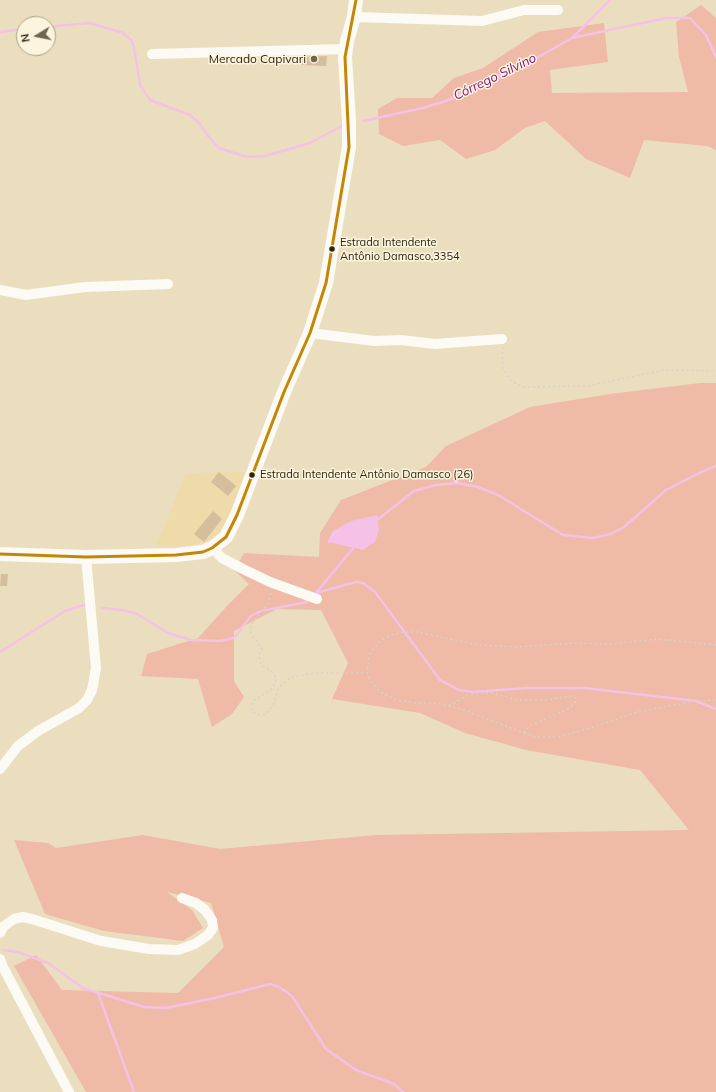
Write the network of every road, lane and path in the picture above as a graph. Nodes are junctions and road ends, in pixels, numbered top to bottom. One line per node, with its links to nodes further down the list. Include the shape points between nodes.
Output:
1 (356, 0): 3 (main road)
2 (558, 10): 3 (street, via 524,10 482,21)
3 (354, 17): 4 (main road)
4 (346, 49): 5 (street); 8 (main road, via 348,156 326,283)
5 (152, 54)
6 (168, 284): 7 (street, via 85,287 26,295)
7 (0, 290)
8 (310, 333): 9 (street, via 374,341 401,340 435,344); 11 (main road, via 284,392 232,527 226,537)
9 (502, 339): 10 (path, via 502,366 510,380 523,387 587,386 664,370)
10 (716, 371)
11 (212, 548): 13 (main road, via 194,554); 14 (street, via 230,563)
12 (0, 554): 13 (main road)
13 (86, 557): 21 (street, via 96,668 92,690 79,708 38,731 18,746)
14 (270, 582): 15 (street); 17 (path, via 269,602 252,625 252,634 262,648 259,655 260,665 274,673 276,681 272,689 253,701 252,711 258,715 266,714 273,706 279,687 291,677 317,673)
15 (317, 599)
16 (716, 644): 17 (path, via 658,639 610,644 478,646 418,632 404,632 380,641 370,653)
17 (367, 673): 19 (path, via 370,682 380,692 397,700)
18 (716, 700): 20 (path, via 696,701 637,712 559,737 537,737)
19 (448, 706): 20 (path); 20 (path, via 466,696 478,693 492,693 518,700 545,700 571,696 576,698 575,703 568,709 529,726)
20 (524, 733)
21 (0, 769)
22 (182, 898): 23 (street, via 196,903 205,910 212,920 213,928 195,944 178,950 149,949 101,941 23,917 14,919 4,926)
23 (0, 933)
24 (0, 959): 25 (street)
25 (69, 1092)

